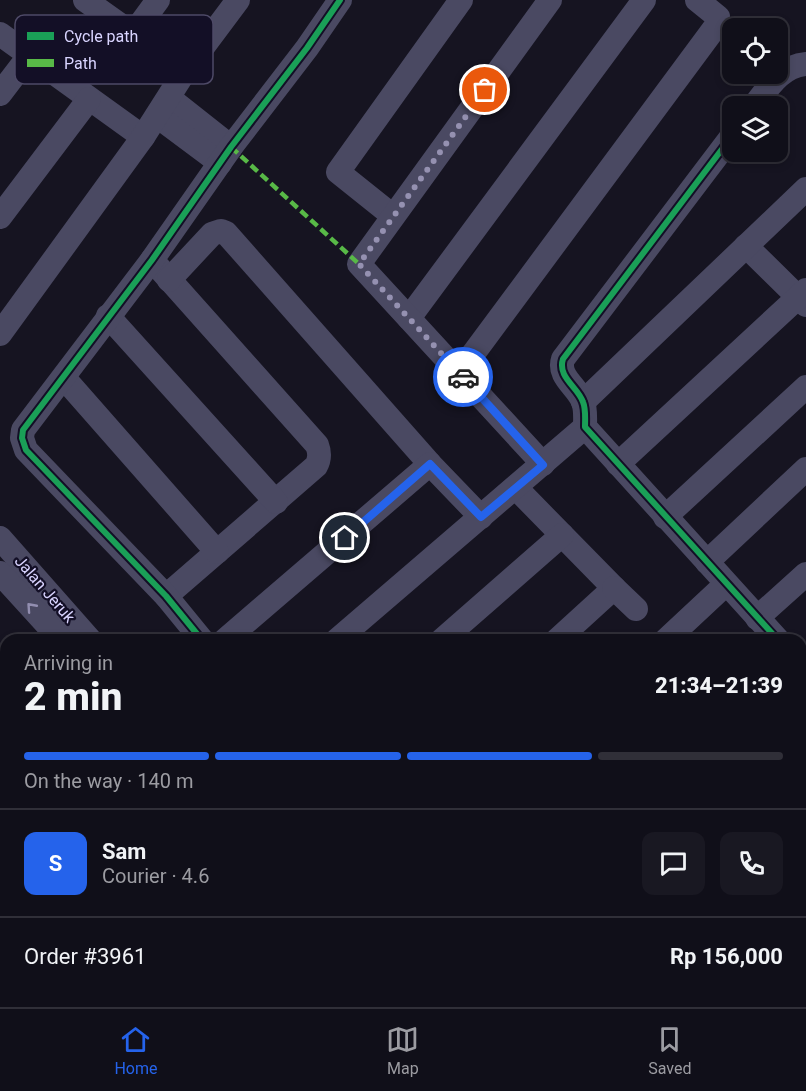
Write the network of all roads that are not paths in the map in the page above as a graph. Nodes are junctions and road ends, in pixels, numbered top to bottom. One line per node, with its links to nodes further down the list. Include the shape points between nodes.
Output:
1 (85, 0): 10 (street)
2 (158, 0): 11 (street)
3 (238, 0): 12 (street)
4 (340, 0): 15 (street)
5 (356, 0): 15 (street)
6 (461, 0): 28 (street, via 338,172)
7 (550, 0): 28 (street)
8 (644, 0): 35 (street)
9 (698, 0): 37 (street, via 718,17 716,26)
10 (106, 15)
11 (147, 15)
12 (213, 33)
13 (0, 34): 14 (street)
14 (15, 45)
15 (307, 48): 26 (street)
16 (806, 64): 21 (street, via 784,71)
17 (15, 74): 20 (street)
18 (68, 84): 22 (street)
19 (177, 84): 23 (street)
20 (0, 94)
21 (763, 96)
22 (89, 99): 24 (street); 29 (street)
23 (163, 107): 24 (street); 26 (street)
24 (142, 137): 36 (street)
25 (722, 149): 40 (street, via 563,359 562,371)
26 (226, 155): 31 (street)
27 (806, 189): 30 (street)
28 (393, 216): 35 (street, via 359,264)
29 (0, 217)
30 (746, 246): 33 (street); 40 (street)
31 (152, 260): 32 (street); 34 (street)
32 (170, 280): 42 (street, via 212,234 226,233); 47 (street, via 317,445 316,466)
33 (804, 298): 43 (street)
34 (108, 316): 38 (street); 47 (street)
35 (409, 318): 37 (street)
36 (0, 334)
37 (459, 373): 44 (street)
38 (64, 378): 52 (street); 58 (street, via 23,430 26,450)
39 (806, 387): 49 (street)
40 (583, 402): 41 (street)
41 (585, 426): 43 (street); 44 (street)
42 (430, 464): 48 (street); 64 (street)
43 (618, 464): 49 (street)
44 (543, 465): 46 (street)
45 (806, 469): 53 (street)
46 (516, 488): 48 (street); 50 (street)
47 (276, 502): 52 (street)
48 (481, 517): 65 (street)
49 (665, 517): 53 (street)
50 (562, 535): 57 (street); 66 (street)
51 (0, 538): 62 (street, Jalan Jeruk)
52 (217, 552): 58 (street)
53 (707, 562): 56 (street)
54 (0, 573): 61 (street, Jalan Jeruk, one-way to 54)
55 (806, 574): 60 (street)
56 (726, 584): 60 (street); 68 (street)
57 (614, 588): 59 (street); 67 (street)
58 (166, 596): 63 (street)
59 (636, 609)
60 (757, 618): 69 (street)
61 (56, 634)
62 (85, 634)
63 (197, 634)
64 (232, 634)
65 (344, 634)
66 (449, 634)
67 (564, 634)
68 (672, 634)
69 (772, 634)

